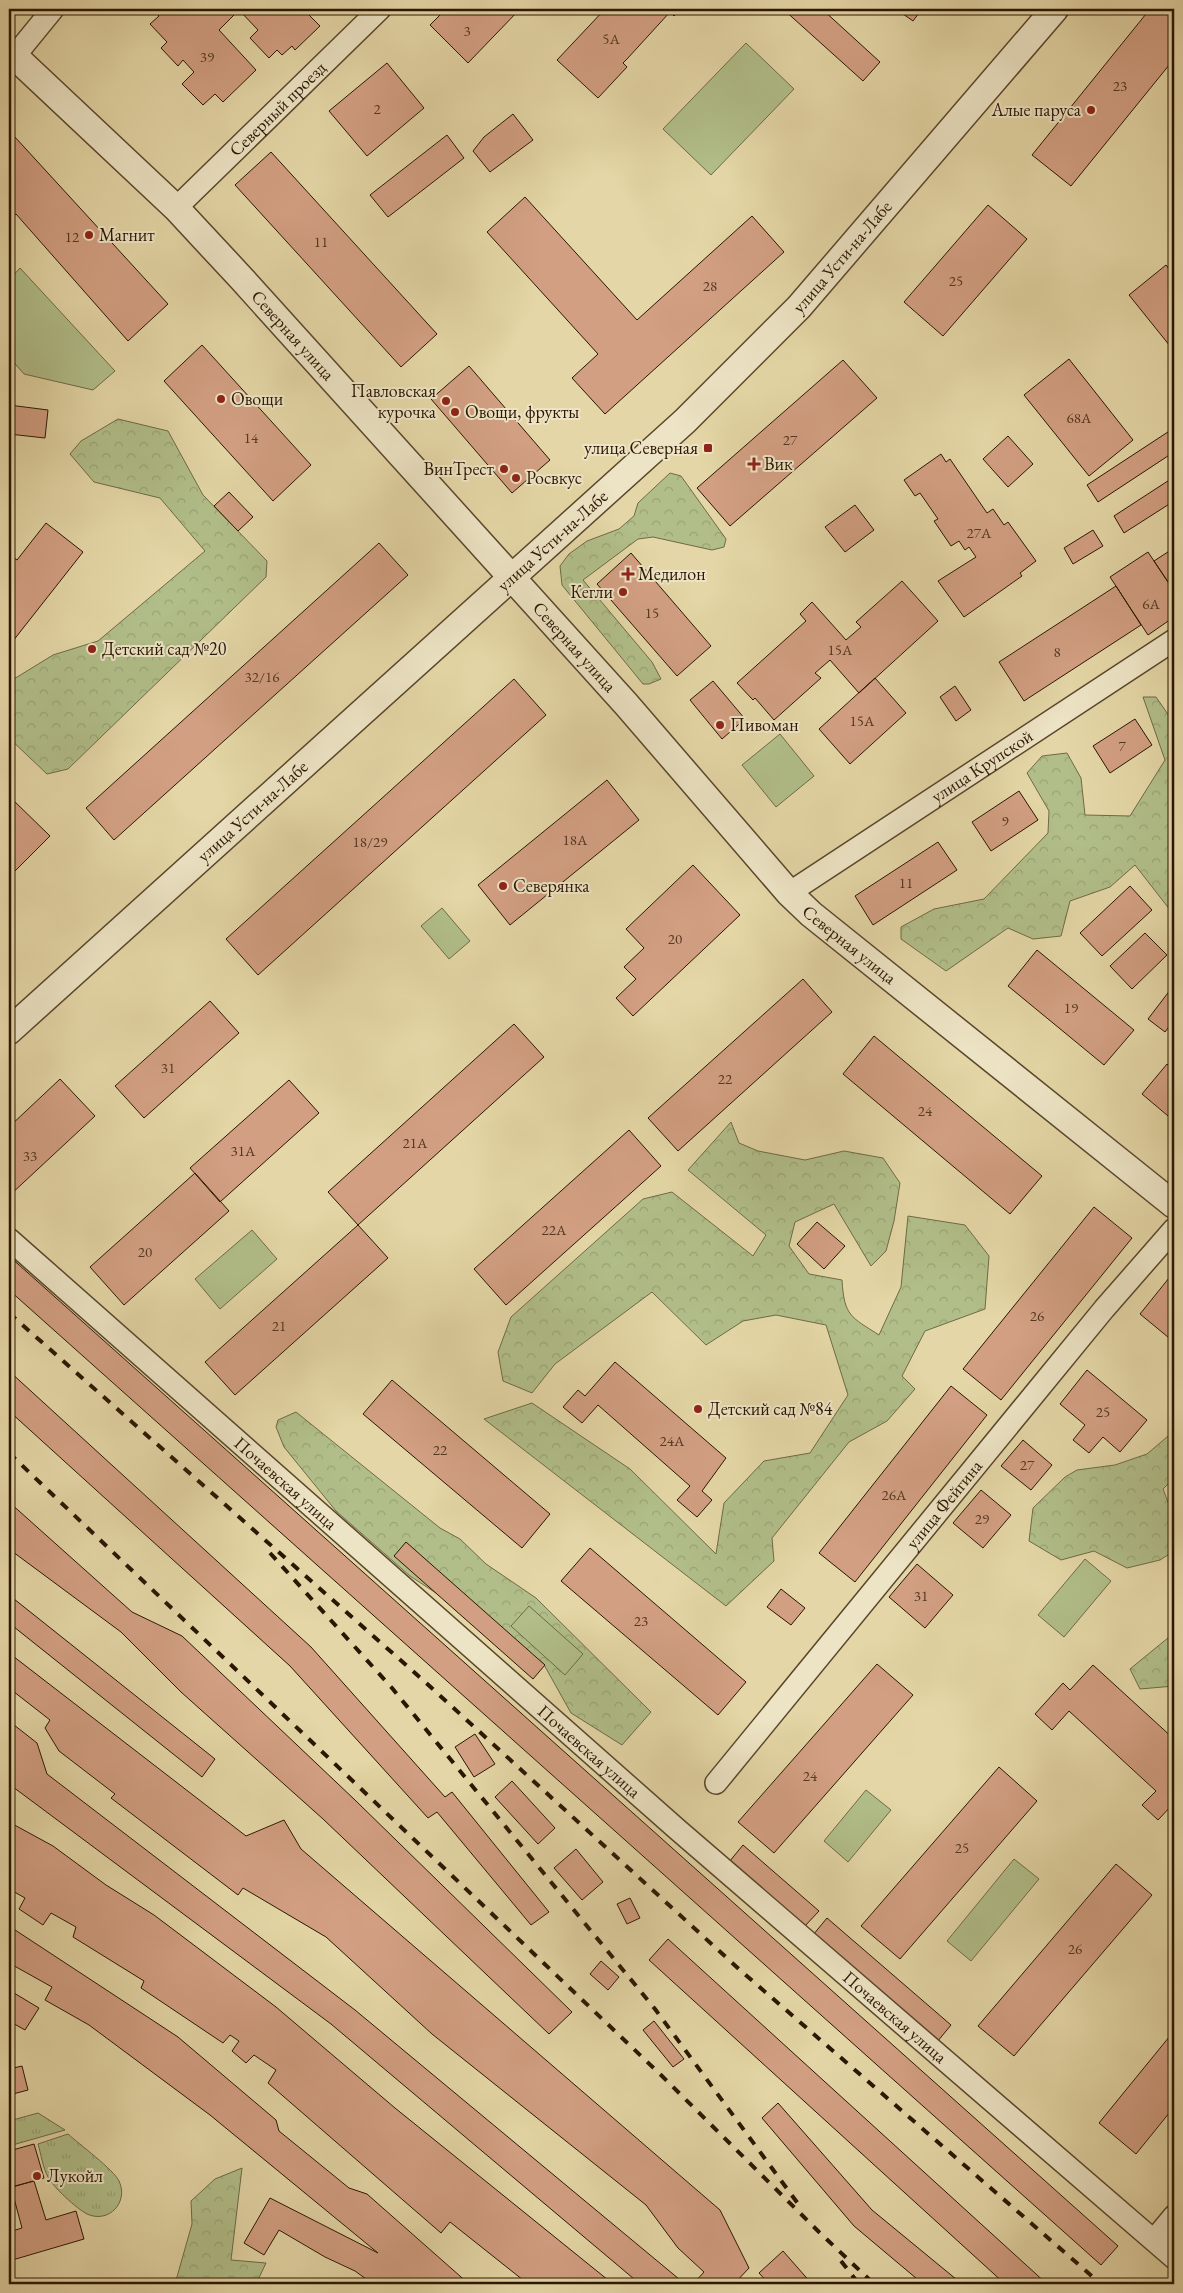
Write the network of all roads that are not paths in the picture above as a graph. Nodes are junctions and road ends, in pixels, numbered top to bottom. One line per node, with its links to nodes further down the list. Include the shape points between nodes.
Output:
1 (54, 9): 4 (street)
2 (380, 9): 5 (street, Северный проезд)
3 (1055, 9): 6 (street, улица Усти-на-Лабе, via 799,307 685,421)
4 (11, 56): 5 (street, Северная улица)
5 (176, 208): 6 (street, Северная улица)
6 (511, 576): 8 (street, Северная улица); 9 (street, улица Усти-на-Лабе)
7 (1174, 640): 8 (street, улица Крупской)
8 (789, 893): 10 (street, Северная улица)
9 (9, 1031)
10 (1174, 1205)
11 (1174, 1229): 13 (street, улица Фейгина, via 1104,1309)
12 (9, 1239): 15 (street, Почаевская улица, via 671,1824)
13 (716, 1783)
14 (1174, 2216): 15 (street)
15 (1154, 2240): 16 (street, Почаевская улица)
16 (1174, 2258)

